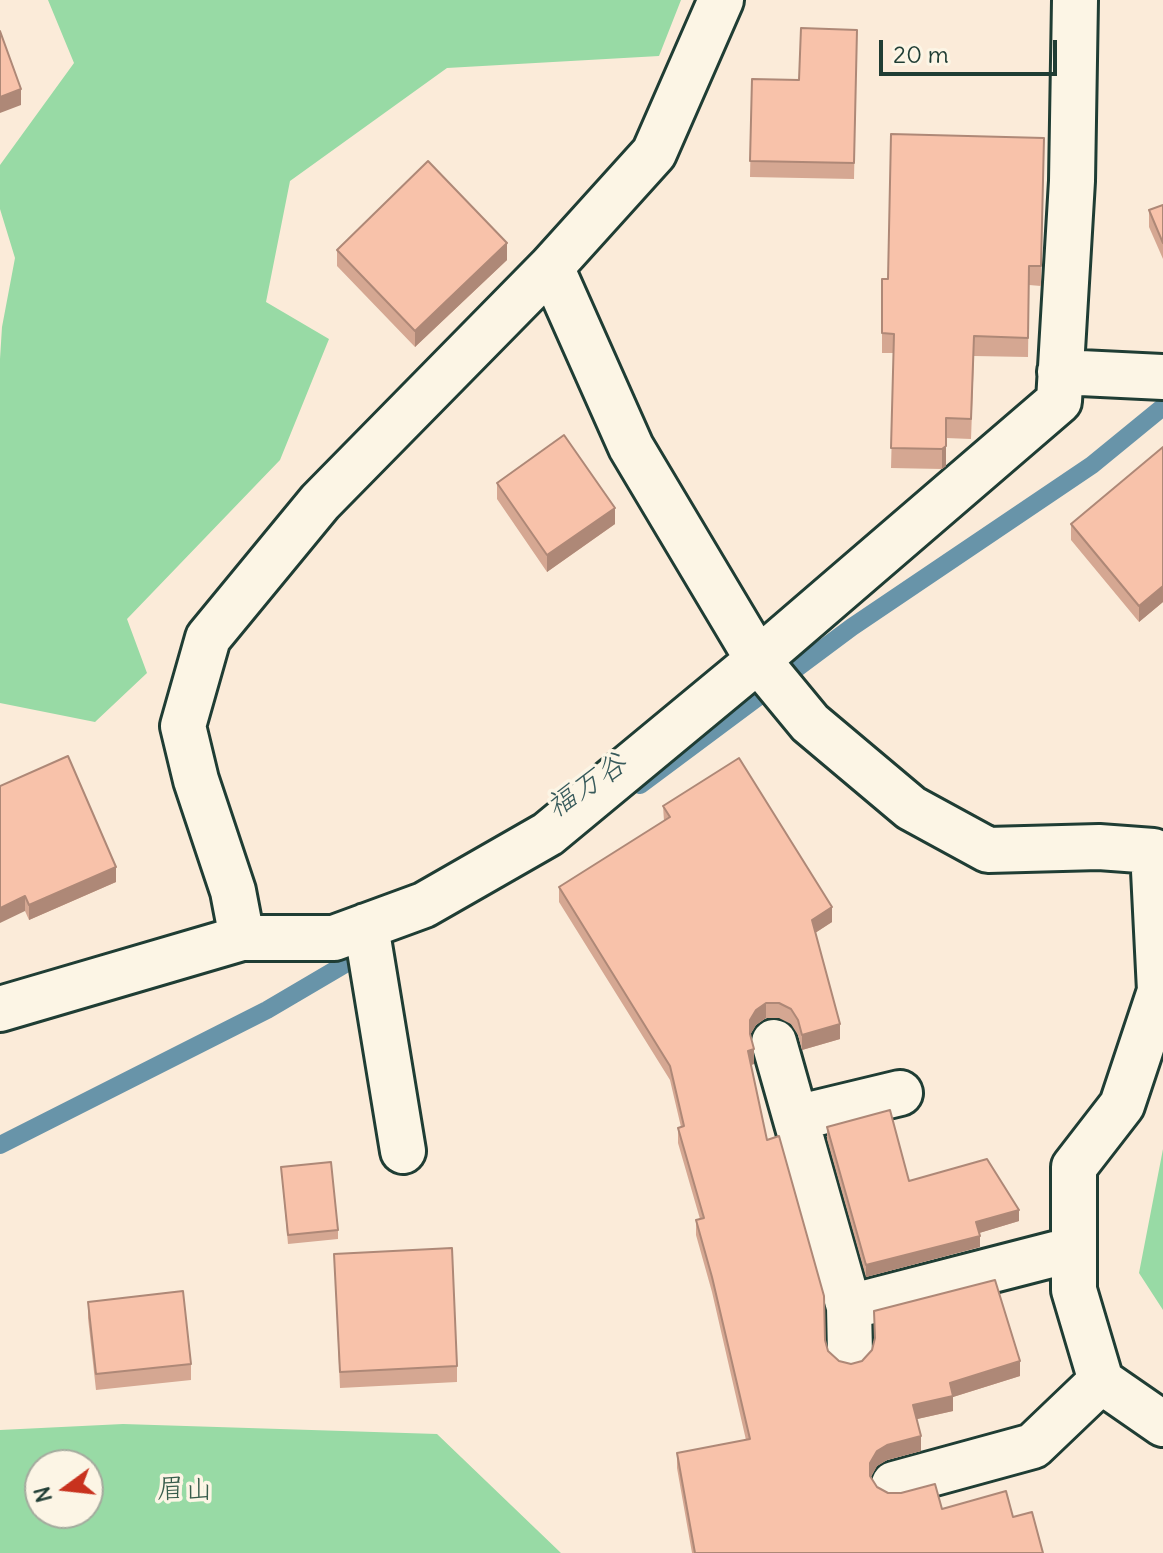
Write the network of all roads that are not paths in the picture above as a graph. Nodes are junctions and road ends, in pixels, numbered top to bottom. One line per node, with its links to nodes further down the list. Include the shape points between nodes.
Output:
1 (721, 0): 3 (street, via 654,153)
2 (1075, 0): 4 (street, via 1072,181)
3 (551, 267): 6 (street, via 631,447); 9 (street, via 320,502 208,638 183,726)
4 (1060, 372): 5 (street); 6 (street, via 1059,401)
5 (1163, 377)
6 (758, 660): 7 (street, via 810,723 911,808 988,850); 8 (street, via 548,834 424,905)
7 (1158, 846): 15 (street, via 1160,991 1122,1105 1074,1167)
8 (366, 926): 9 (street, via 334,938); 14 (street)
9 (242, 938): 10 (street)
10 (0, 1009)
11 (774, 1042): 13 (street)
12 (900, 1093): 13 (street)
13 (796, 1118): 16 (street)
14 (403, 1151)
15 (1074, 1249): 16 (street); 18 (street, via 1074,1290)
16 (849, 1307): 17 (street)
17 (850, 1354)
18 (1101, 1381): 19 (street); 20 (street, via 1033,1446)
19 (1163, 1424)
20 (894, 1484)

